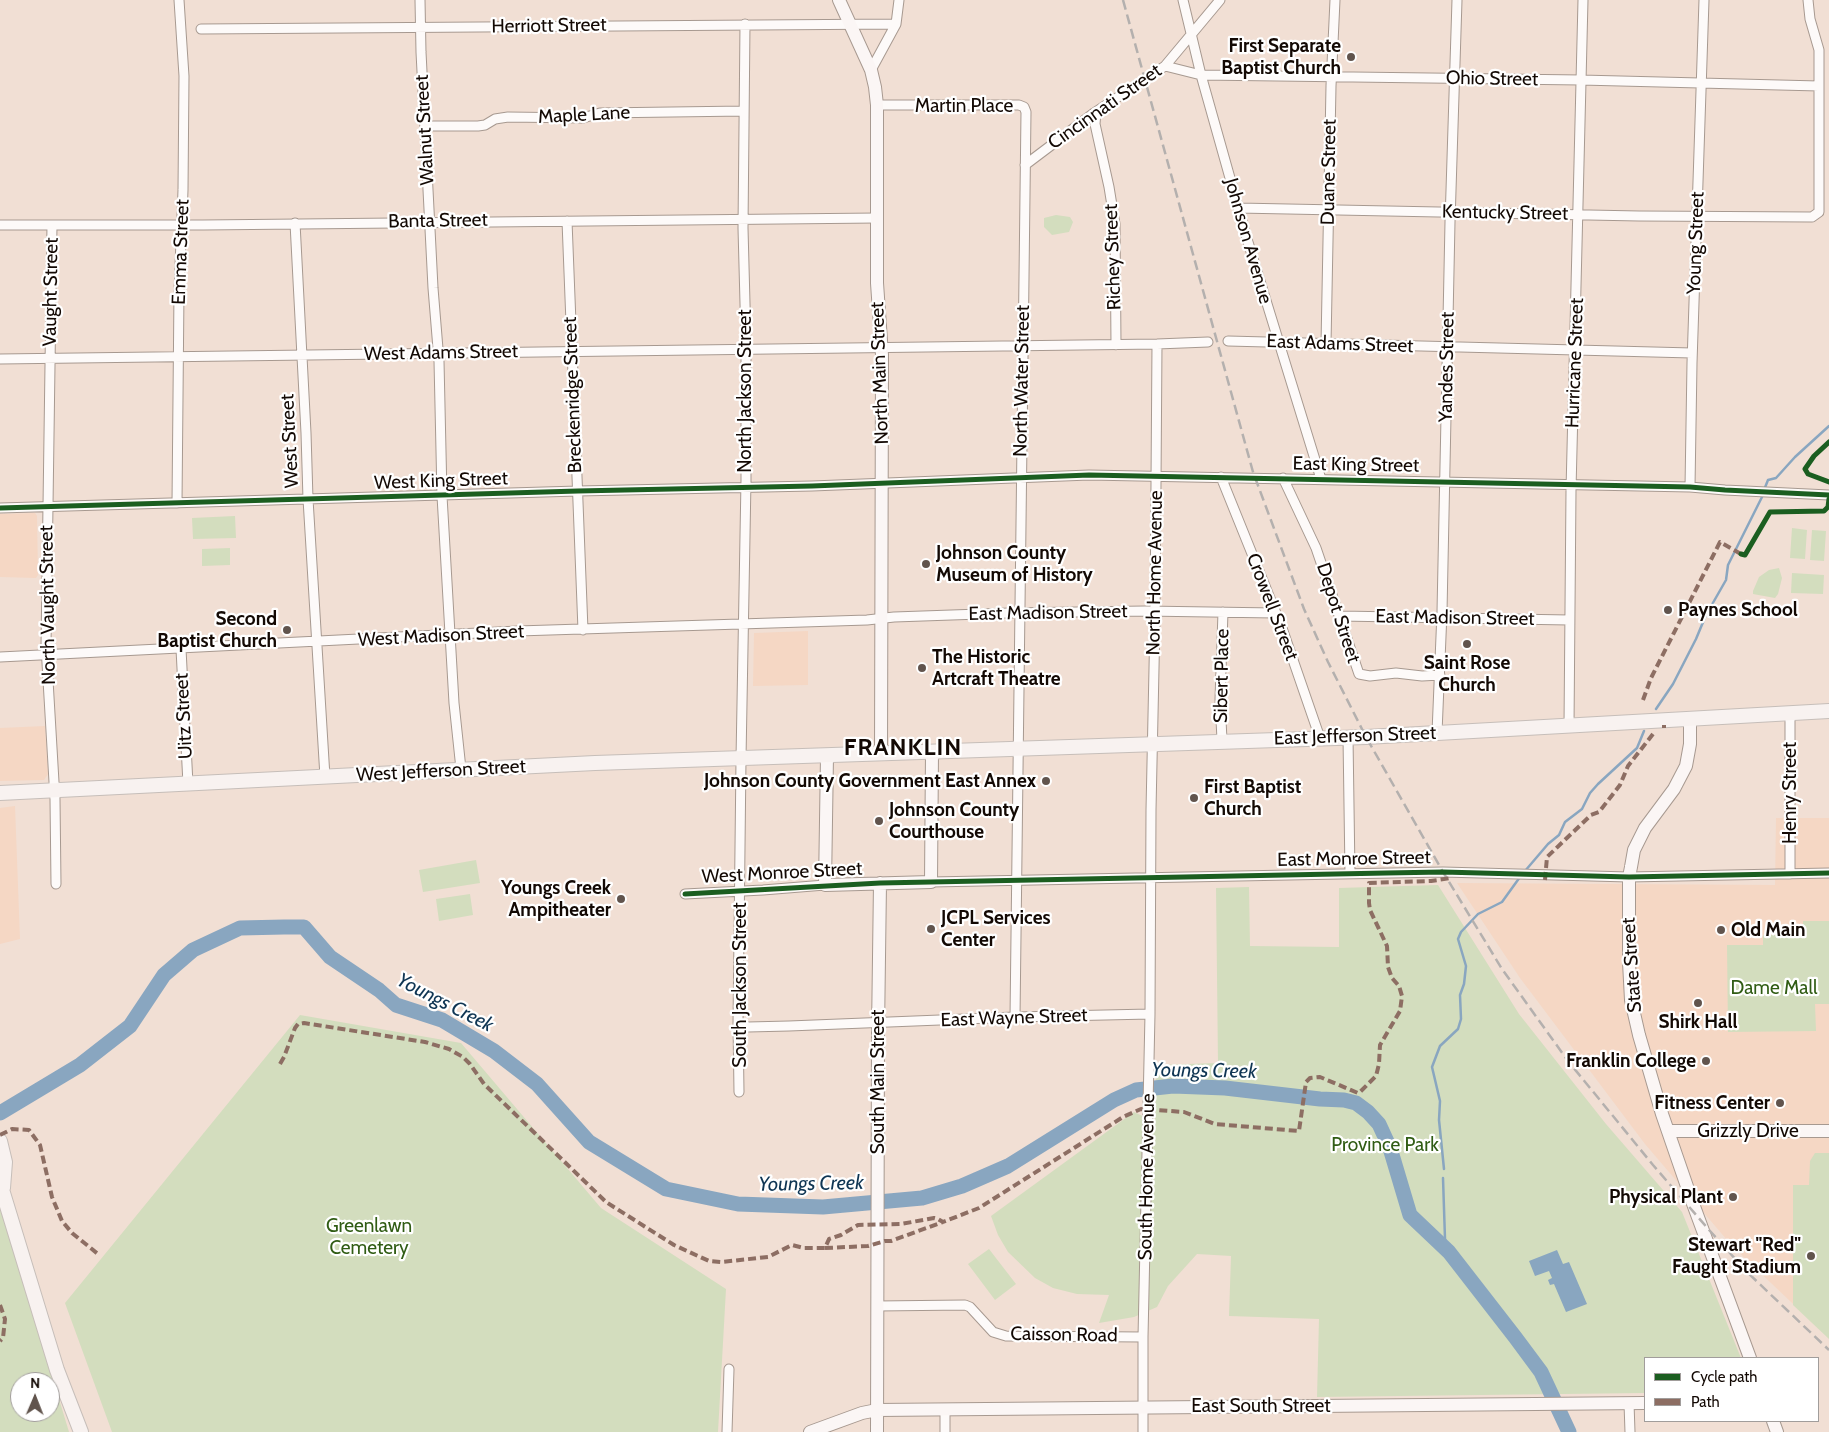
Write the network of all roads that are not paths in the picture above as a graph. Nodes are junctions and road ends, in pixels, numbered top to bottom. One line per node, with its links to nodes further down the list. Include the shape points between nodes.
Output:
1 (179, 0): 43 (street, Emma Street, via 184,76)
2 (420, 0): 15 (street, Walnut Street)
3 (839, 0): 12 (street, North Main Street)
4 (899, 0): 14 (street)
5 (1183, 0): 17 (street, Johnson Avenue)
6 (1220, 0): 17 (street, Cincinnati Street)
7 (1335, 0): 21 (street, Duane Street)
8 (1457, 0): 22 (street, Yandes Street)
9 (1583, 0): 23 (street, Hurricane Street)
10 (1704, 0): 24 (street, Young Street)
11 (1808, 0): 25 (street, Kentucky Street, via 1819,50)
12 (850, 23): 13 (street, Herriott Street); 14 (street, Herriott Street); 19 (street, North Main Street)
13 (745, 24): 15 (street, Herriott Street); 27 (street, North Jackson Street)
14 (896, 24): 19 (street)
15 (420, 27): 16 (street, Herriott Street); 29 (street, Walnut Street)
16 (201, 29)
17 (1191, 33): 18 (street, Cincinnati Street); 20 (street, Johnson Avenue)
18 (1165, 66): 20 (street, Ohio Street); 28 (street, Cincinnati Street)
19 (871, 70): 26 (street, North Main Street)
20 (1201, 75): 21 (street, Ohio Street); 31 (street, Johnson Avenue)
21 (1331, 76): 22 (street, Ohio Street); 32 (street, Duane Street)
22 (1455, 79): 23 (street, Ohio Street); 33 (street, Yandes Street)
23 (1581, 80): 24 (street, Ohio Street); 34 (street, Hurricane Street)
24 (1701, 84): 25 (street, Ohio Street); 35 (street, Young Street)
25 (1819, 86): 35 (street, Kentucky Street, via 1818,212 1812,217)
26 (877, 106): 30 (street, Martin Place, via 1022,106 1026,112); 36 (street, North Main Street)
27 (744, 110): 29 (street, Maple Lane, via 600,113 583,118 508,117 478,126); 37 (street, North Jackson Street)
28 (1096, 112): 30 (street, Cincinnati Street); 50 (street, Richey Street, via 1095,124 1115,224)
29 (425, 126): 39 (street, Walnut Street)
30 (1025, 164): 49 (street, North Water Street)
31 (1238, 208): 32 (street, Kentucky Street); 46 (street, Johnson Avenue)
32 (1328, 209): 33 (street, Kentucky Street); 48 (street, Duane Street)
33 (1450, 212): 34 (street, Kentucky Street); 52 (street, Yandes Street)
34 (1579, 215): 35 (street, Kentucky Street); 54 (street, Hurricane Street)
35 (1697, 217): 57 (street, Young Street)
36 (877, 218): 37 (street, Banta Street); 51 (street, North Main Street, via 877,291)
37 (743, 220): 38 (street, Banta Street); 53 (street, North Jackson Street)
38 (567, 221): 39 (street, Banta Street); 55 (street, Breckenridge Street)
39 (430, 222): 40 (street, Banta Street); 56 (street, Walnut Street)
40 (295, 223): 43 (street, Banta Street); 58 (street, West Street)
41 (0, 225): 42 (street, Banta Street)
42 (52, 225): 43 (street, Banta Street); 60 (street, Vaught Street)
43 (181, 225): 59 (street, Emma Street)
44 (1228, 341): 46 (street, East Adams Street)
45 (1208, 342): 47 (street)
46 (1278, 342): 48 (street, East Adams Street); 66 (street, Johnson Avenue)
47 (1157, 344): 50 (street); 62 (street, North Home Avenue)
48 (1326, 344): 52 (street, East Adams Street)
49 (1023, 345): 50 (street); 51 (street); 63 (street, North Water Street)
50 (1116, 345)
51 (882, 348): 53 (street, West Adams Street); 68 (street, North Main Street)
52 (1447, 348): 54 (street, East Adams Street); 67 (street, Yandes Street)
53 (746, 350): 55 (street, West Adams Street); 71 (street, North Jackson Street)
54 (1575, 351): 57 (street, East Adams Street); 69 (street, Hurricane Street)
55 (571, 352): 56 (street, West Adams Street); 72 (street, Breckenridge Street)
56 (438, 353): 58 (street, West Adams Street); 74 (street, Walnut Street)
57 (1692, 353): 70 (street, Young Street)
58 (301, 356): 59 (street, West Adams Street); 75 (street, West Street)
59 (178, 357): 60 (street, West Adams Street); 76 (street, Emma Street)
60 (50, 359): 61 (street, West Adams Street); 77 (street, North Vaught Street)
61 (0, 360)
62 (1156, 476): 63 (street, East King Street); 64 (street, East King Street); 79 (street, North Home Avenue)
63 (1021, 477): 68 (street, East King Street); 81 (street, North Water Street)
64 (1221, 477): 65 (street, East King Street); 82 (street, Crowell Street)
65 (1283, 478): 66 (street, East King Street); 83 (street, Depot Street, via 1316,548)
66 (1321, 479): 67 (street, East King Street)
67 (1444, 482): 69 (street, East King Street); 85 (street, Yandes Street)
68 (882, 483): 71 (street, West King Street); 84 (street, North Main Street)
69 (1572, 485): 70 (street, East King Street); 86 (street, Hurricane Street)
70 (1690, 487): 73 (street, East King Street)
71 (745, 488): 72 (street, West King Street); 87 (street, North Jackson Street)
72 (578, 491): 74 (street, West King Street); 88 (street, Breckenridge Street)
73 (1829, 495)
74 (442, 496): 75 (street, West King Street); 89 (street, Walnut Street)
75 (308, 499): 76 (street, West King Street); 90 (street, West Street)
76 (177, 503): 77 (street, West King Street)
77 (47, 507): 78 (street, West King Street); 92 (street, North Vaught Street)
78 (0, 508)
79 (1155, 611): 80 (street, East Madison Street); 81 (street, East Madison Street); 103 (street, North Home Avenue)
80 (1223, 612): 82 (street, East Madison Street); 102 (street, Sibert Place)
81 (1020, 613): 84 (street, East Madison Street); 104 (street, North Water Street)
82 (1275, 613): 101 (street, Crowell Street)
83 (1340, 616): 85 (street, East Madison Street); 94 (street, Depot Street, via 1359,674)
84 (881, 618): 87 (street, West Madison Street); 106 (street, North Main Street)
85 (1442, 618): 86 (street, East Madison Street); 94 (street, Yandes Street)
86 (1569, 620): 98 (street, Hurricane Street)
87 (744, 623): 88 (street, West Madison Street); 108 (street, North Jackson Street)
88 (583, 630): 89 (street, West Madison Street)
89 (451, 636): 90 (street, West Madison Street); 109 (street, Walnut Street)
90 (316, 642): 91 (street, West Madison Street); 110 (street, West Street)
91 (181, 649): 92 (street, West Madison Street); 111 (street, Uitz Street)
92 (47, 656): 93 (street, West Madison Street); 112 (street, North Vaught Street)
93 (0, 657)
94 (1440, 675): 99 (street, Yandes Street)
95 (1829, 710): 96 (main road, East Jefferson Street)
96 (1790, 712): 97 (main road, East Jefferson Street); 116 (street, Henry Street)
97 (1690, 718): 98 (main road, East Jefferson Street); 117 (street, State Street, via 1686,766 1674,789 1645,828 1634,850)
98 (1569, 726): 99 (main road, East Jefferson Street)
99 (1437, 733): 100 (main road, East Jefferson Street)
100 (1348, 737): 101 (main road, East Jefferson Street); 115 (street)
101 (1320, 738): 102 (main road, East Jefferson Street)
102 (1222, 740): 103 (main road, East Jefferson Street)
103 (1153, 743): 104 (main road, East Jefferson Street); 118 (street, South Home Avenue)
104 (1018, 748): 105 (main road, East Jefferson Street); 119 (street, North Water Street)
105 (932, 752): 106 (main road, East Jefferson Street); 121 (street)
106 (881, 754): 107 (main road, West Jefferson Street)
107 (827, 756): 108 (main road, West Jefferson Street); 123 (street)
108 (741, 759): 109 (main road, West Jefferson Street); 124 (street, South Jackson Street)
109 (461, 769): 110 (main road, West Jefferson Street)
110 (325, 777): 111 (main road, West Jefferson Street)
111 (188, 784): 112 (main road, West Jefferson Street)
112 (54, 790): 113 (main road, West Jefferson Street); 122 (street, North Vaught Street)
113 (0, 794)
114 (1829, 873): 116 (street, East Monroe Street)
115 (1350, 874): 117 (street, East Monroe Street, via 1443,872); 118 (street, East Monroe Street)
116 (1790, 874): 117 (street, East Monroe Street)
117 (1629, 877): 131 (street, State Street, via 1631,1000)
118 (1150, 878): 119 (street, East Monroe Street); 126 (street, South Home Avenue)
119 (1016, 881): 121 (street, East Monroe Street); 127 (street, North Water Street)
120 (880, 882): 121 (street, East Monroe Street); 123 (street, West Monroe Street); 129 (street, South Main Street)
121 (931, 882)
122 (56, 884)
123 (826, 885): 124 (street, West Monroe Street)
124 (740, 891): 125 (street, West Monroe Street); 128 (street, South Jackson Street)
125 (685, 894)
126 (1150, 1014): 127 (street, East Wayne Street); 136 (street, South Home Avenue)
127 (1015, 1017): 129 (street, East Wayne Street)
128 (738, 1023): 129 (street, East Wayne Street, via 748,1026); 130 (street, South Jackson Street)
129 (878, 1023): 135 (street, South Main Street)
130 (739, 1092)
131 (1668, 1131): 132 (street, Grizzly Drive); 137 (street, State Street)
132 (1829, 1131)
133 (0, 1141): 134 (main road, via 5,1162)
134 (1, 1185): 144 (main road, via 19,1250)
135 (877, 1306): 136 (street, Caisson Road, via 970,1307 993,1332 1006,1336); 142 (street, South Main Street)
136 (1143, 1337): 141 (street, South Home Avenue)
137 (1750, 1357)
138 (729, 1369): 145 (street)
139 (1629, 1403): 140 (street, East South Street); 141 (street, East South Street); 150 (street)
140 (1644, 1403)
141 (1143, 1407): 143 (street, East South Street); 149 (street, South Home Avenue)
142 (877, 1410): 143 (street, East South Street); 146 (street, East South Street, via 862,1412); 147 (street, South Main Street)
143 (945, 1410): 148 (street)
144 (81, 1432)
145 (727, 1432)
146 (810, 1432)
147 (877, 1432)
148 (945, 1432)
149 (1143, 1432)
150 (1630, 1432)

